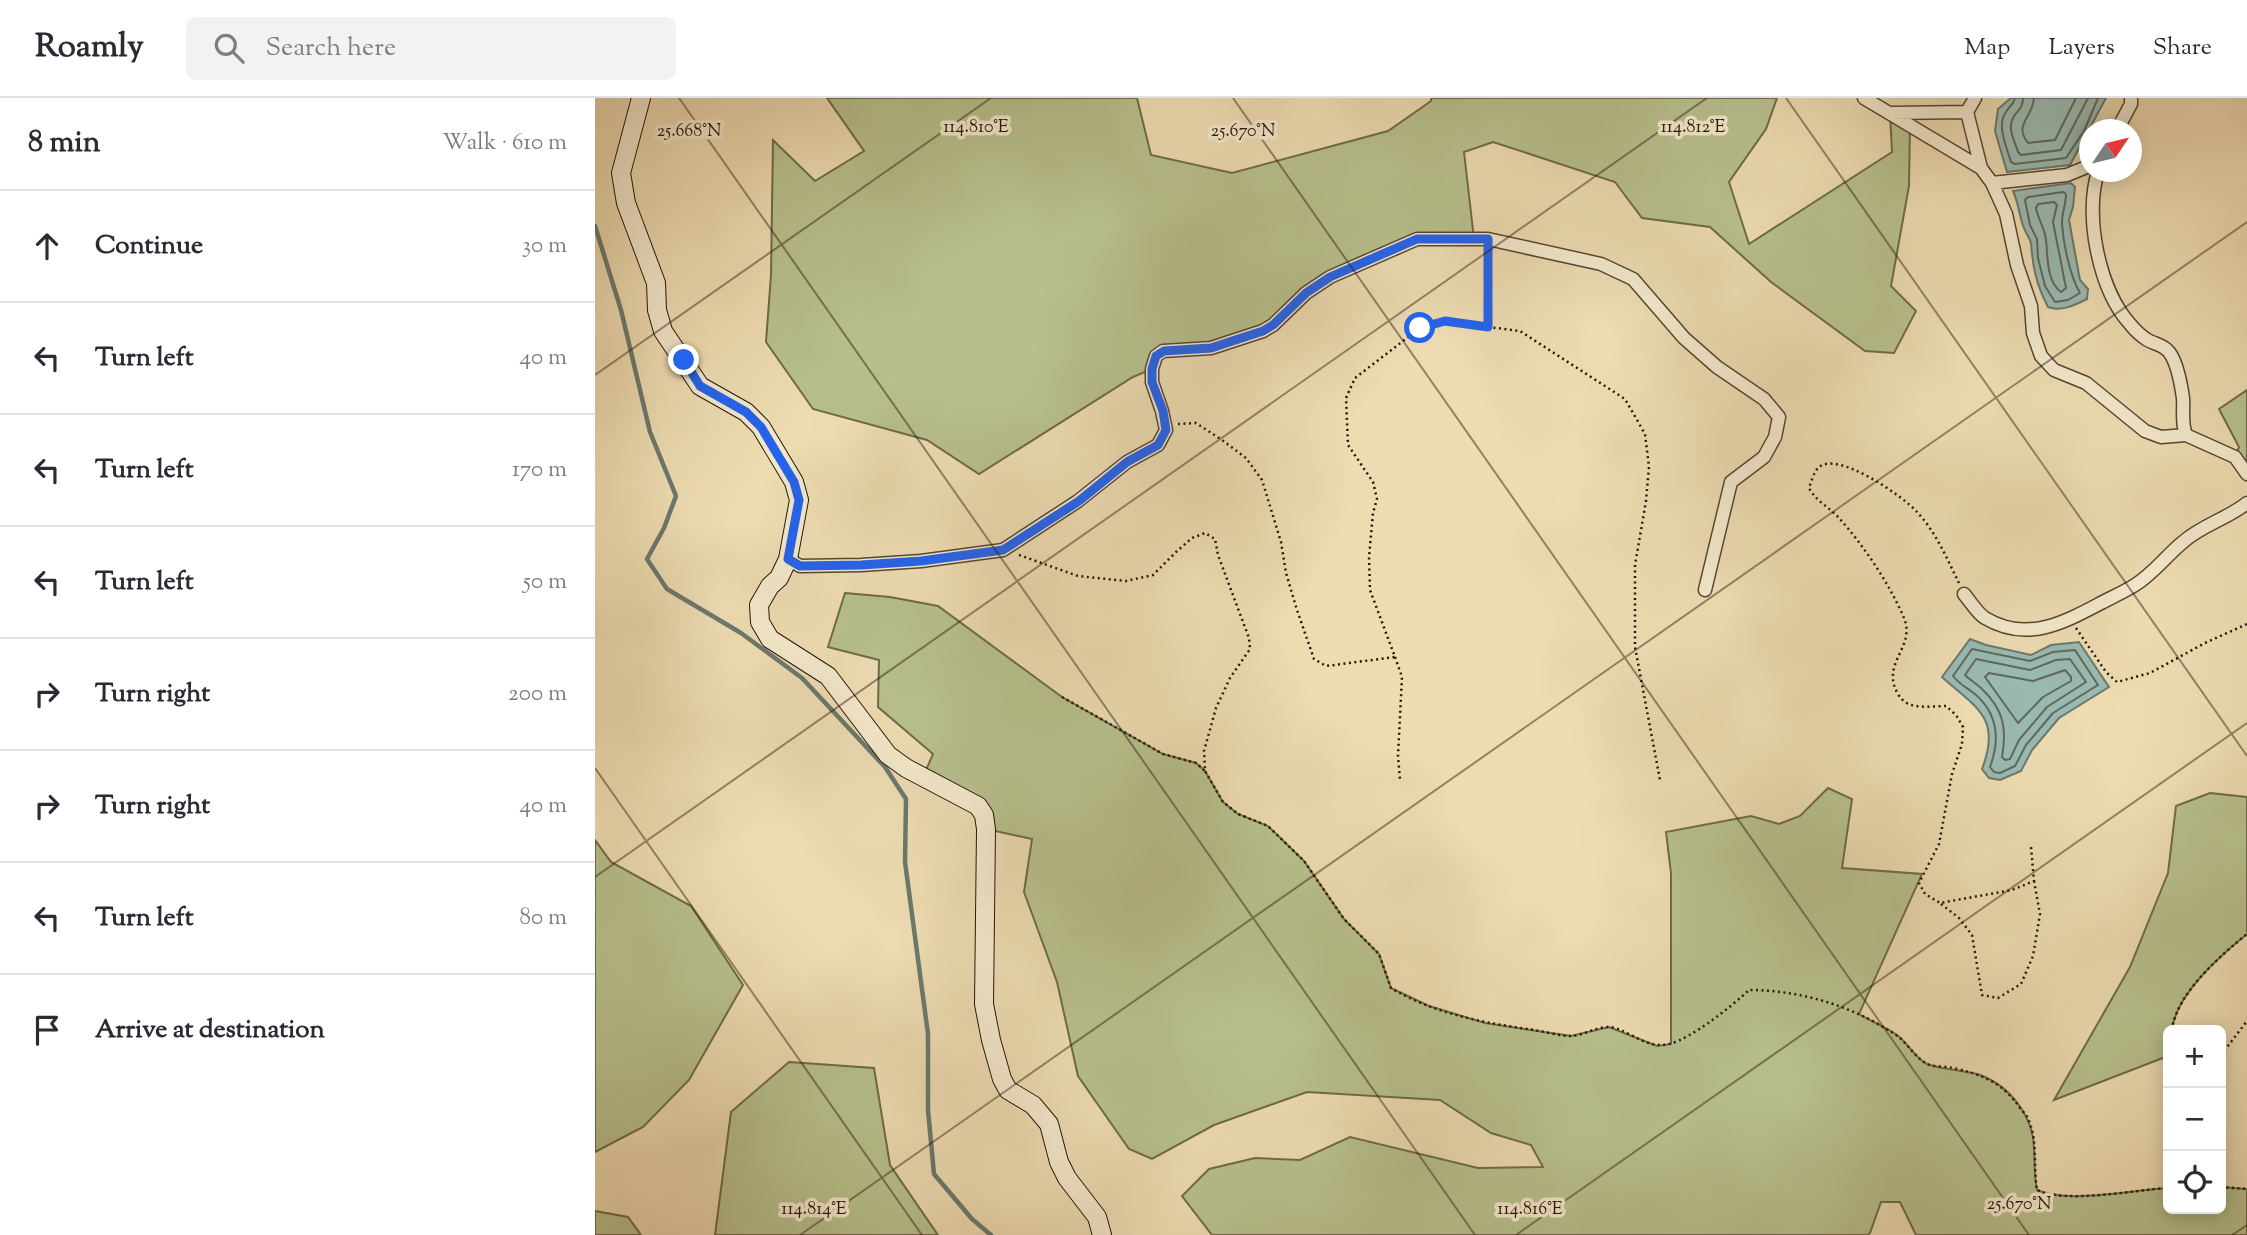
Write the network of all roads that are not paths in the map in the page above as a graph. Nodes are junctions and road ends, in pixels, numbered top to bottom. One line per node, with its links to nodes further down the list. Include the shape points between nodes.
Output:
1 (641, 98): 15 (street, via 621,173 626,203 656,283 663,331 700,386 746,412 761,427 794,482 799,500)
2 (1864, 98): 6 (street)
3 (1975, 98): 5 (street)
4 (2131, 98): 7 (street)
5 (1967, 112): 6 (street); 8 (street)
6 (1890, 113): 8 (street)
7 (2123, 119)
8 (1981, 168): 11 (street)
9 (2079, 170): 11 (street)
10 (2095, 182): 12 (street, via 2099,266 2129,323 2169,351 2183,398)
11 (1993, 183): 12 (street, via 2006,214 2041,356 2054,370 2086,383 2145,431 2161,437)
12 (2186, 435): 13 (street, via 2235,457)
13 (2247, 474)
14 (2247, 503): 17 (street, via 2184,541 2135,585 2062,624 2036,630 2008,628 1983,617)
15 (788, 559): 16 (street, via 800,566 861,565 1003,550 1158,445 1166,430 1152,382 1156,356 1164,351 1211,348 1263,331 1330,277 1417,239 1488,239 1601,264 1633,279 1684,338 1717,368 1764,399 1779,417 1764,457 1731,482); 18 (street, via 759,605 760,622 770,639 828,676 888,755 978,806 984,815 983,1004 991,1040 1008,1090 1033,1105 1049,1124 1059,1162 1097,1217)
16 (1705, 590)
17 (1964, 594)
18 (1102, 1235)

